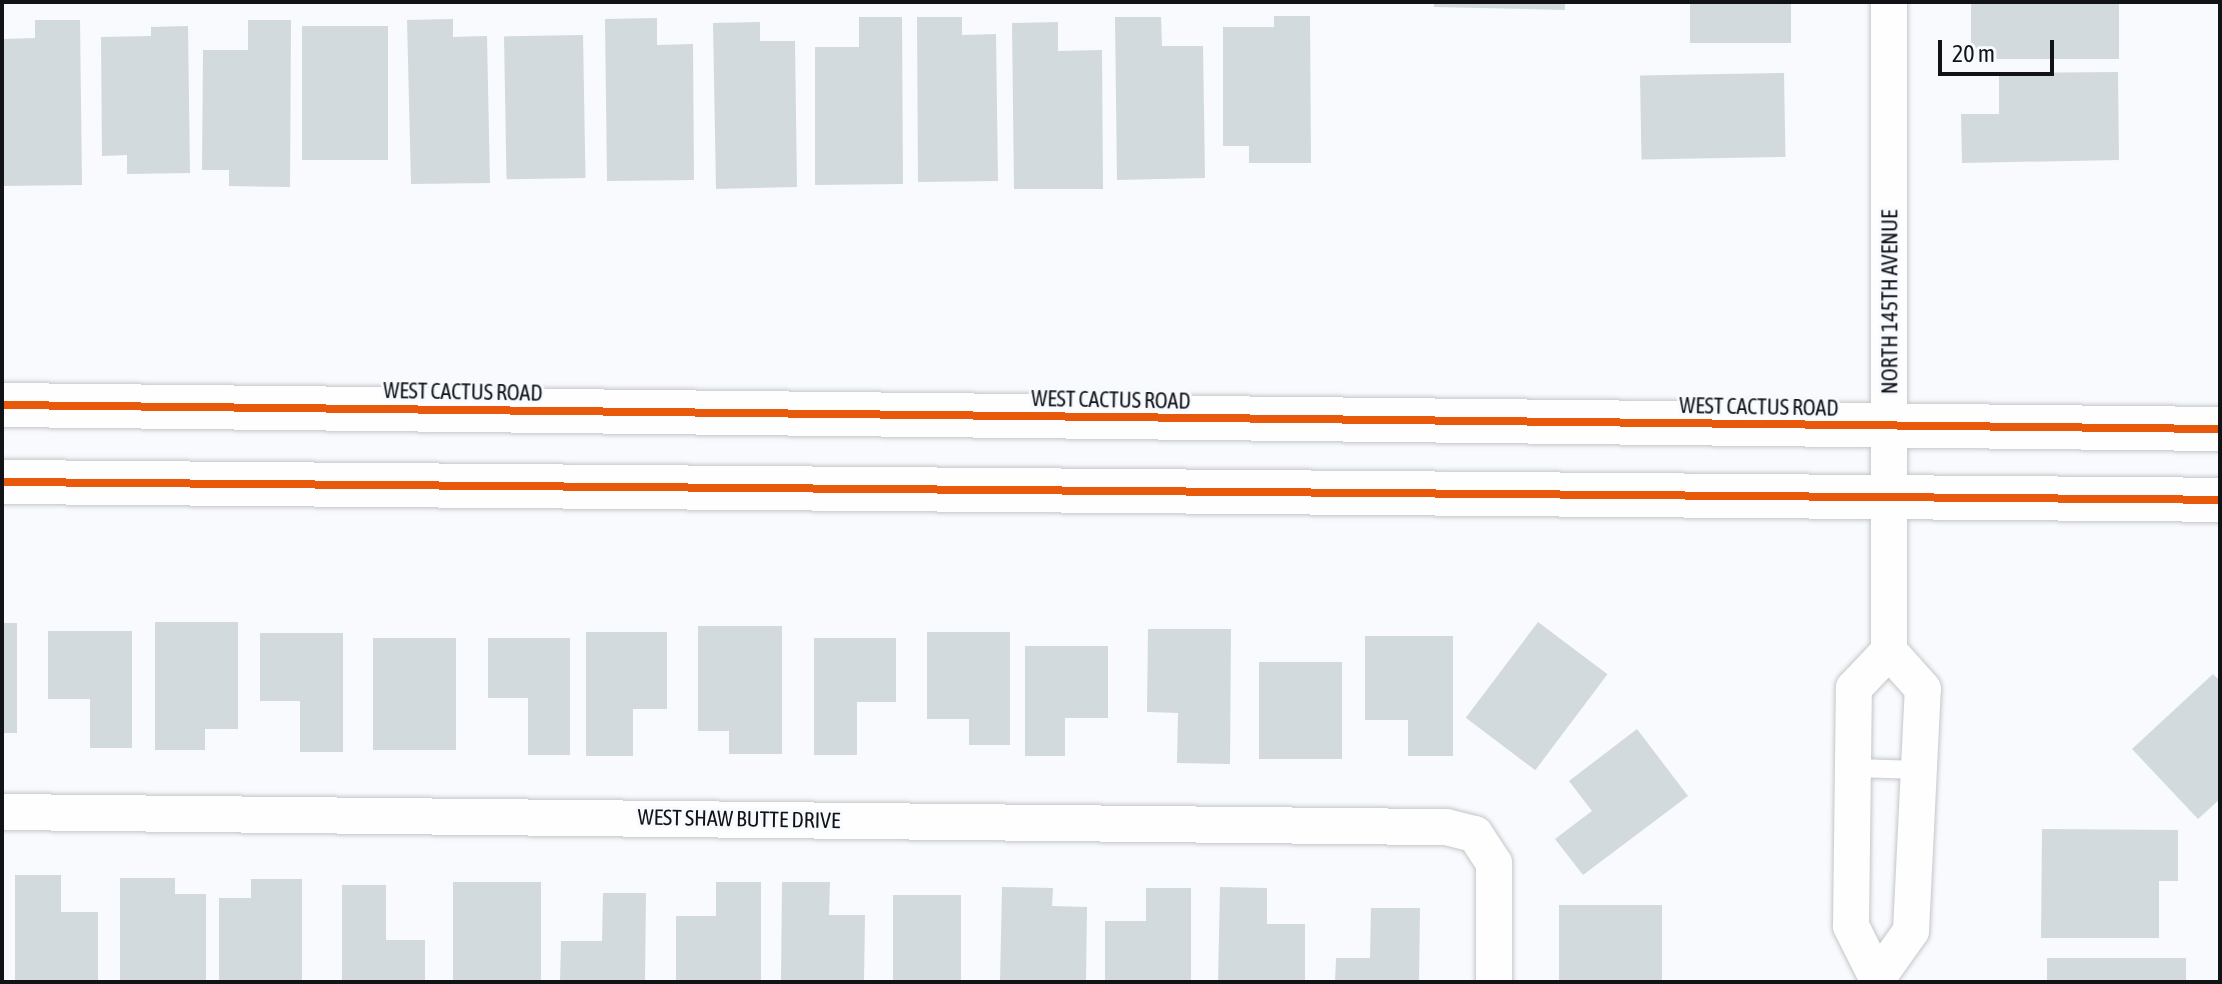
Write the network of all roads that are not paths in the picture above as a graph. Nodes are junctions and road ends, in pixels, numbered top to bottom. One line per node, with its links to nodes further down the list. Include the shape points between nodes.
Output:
1 (1889, 2): 3 (street, NORTH 145TH AVENUE)
2 (2, 405): 3 (main road, WEST CACTUS ROAD)
3 (1891, 427): 4 (main road, WEST CACTUS ROAD); 6 (street, NORTH 145TH AVENUE)
4 (2220, 429)
5 (2, 482): 6 (main road)
6 (1891, 497): 7 (main road); 8 (street, NORTH 145TH AVENUE)
7 (2220, 500)
8 (1889, 651): 9 (street, via 1854,688); 10 (street, via 1923,689)
9 (1853, 768): 10 (lane); 12 (street, via 1851,926)
10 (1921, 770): 12 (street, via 1911,931)
11 (2, 812): 13 (street, WEST SHAW BUTTE DRIVE, via 1446,827 1475,834 1494,863)
12 (1879, 979)
13 (1494, 982)

